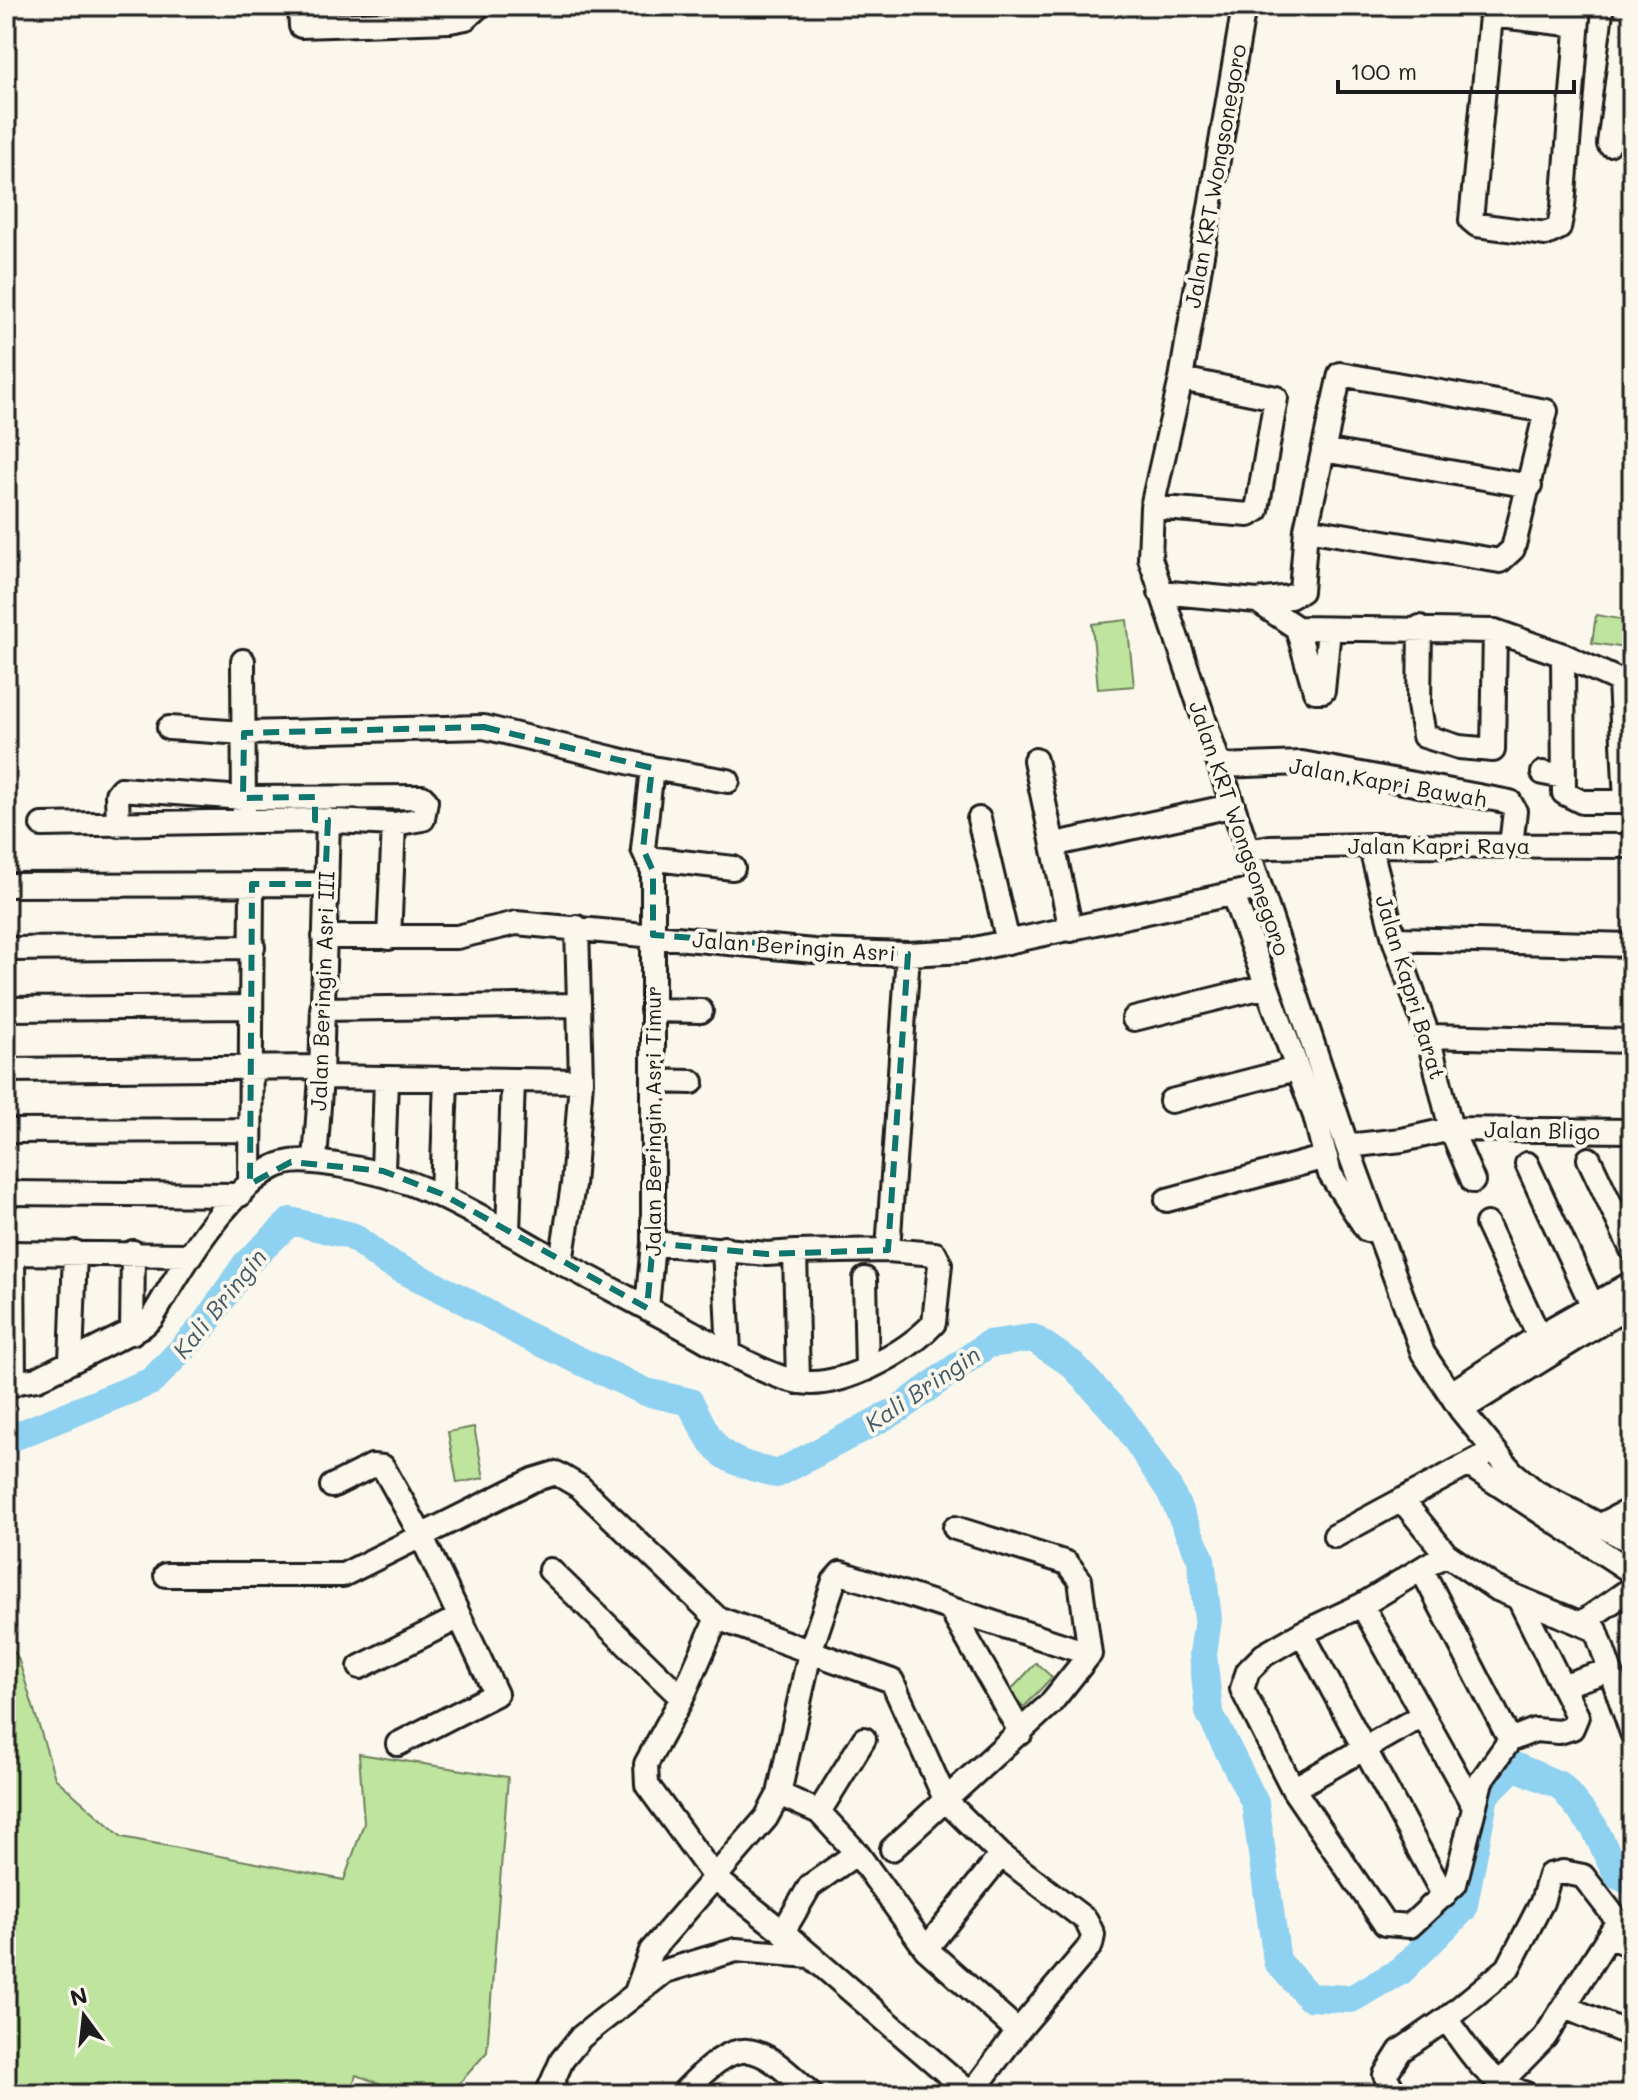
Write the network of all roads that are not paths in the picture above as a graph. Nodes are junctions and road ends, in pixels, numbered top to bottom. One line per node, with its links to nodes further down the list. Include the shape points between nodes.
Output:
1 (300, 6): 2 (street, via 301,26 450,21 466,18)
2 (479, 6)
3 (1244, 6): 9 (street, Jalan KRT Wongsonegoro)
4 (1627, 6): 7 (street)
5 (1492, 11): 6 (street); 6 (street, via 1471,220 1546,234 1559,228 1563,207)
6 (1578, 16)
7 (1626, 61): 8 (street)
8 (1609, 144)
9 (1181, 379): 12 (street, Jalan KRT Wongsonegoro); 12 (street, via 1276,398 1257,510 1249,515)
10 (1323, 450): 11 (street); 11 (street, via 1343,373 1546,411); 13 (street)
11 (1530, 486): 13 (street, via 1513,549 1500,561)
12 (1152, 507): 14 (street, Jalan KRT Wongsonegoro, via 1150,558)
13 (1306, 529): 15 (street, via 1301,591)
14 (1160, 592): 15 (street); 26 (street, Jalan KRT Wongsonegoro)
15 (1257, 601): 17 (street)
16 (1420, 627): 18 (street); 19 (street); 19 (street, via 1424,736 1493,750)
17 (1297, 628): 18 (street); 18 (street, via 1315,691 1323,691)
18 (1329, 629)
19 (1495, 631): 20 (street)
20 (1563, 655): 22 (street); 31 (street, via 1554,775 1564,793 1582,802)
21 (243, 661): 24 (street)
22 (1626, 681): 31 (street)
23 (169, 728): 24 (street)
24 (244, 733): 27 (street, via 484,727); 30 (street)
25 (1035, 760): 40 (street)
26 (1220, 766): 32 (street, Jalan KRT Wongsonegoro); 42 (street, Jalan Kapri Bawah, via 1302,763 1510,802 1515,811)
27 (652, 768): 28 (street); 45 (street, Jalan Beringin Asri Timur, via 643,849)
28 (728, 781)
29 (315, 797): 30 (street); 34 (street, Jalan Beringin Asri III); 37 (street, via 424,798 420,822)
30 (243, 798): 36 (street); 39 (street, via 121,789)
31 (1629, 802)
32 (1230, 803): 35 (street); 40 (street); 44 (street, Jalan KRT Wongsonegoro)
33 (979, 819): 58 (street)
34 (321, 820): 36 (street); 37 (street); 48 (street, Jalan Beringin Asri III)
35 (1134, 820)
36 (245, 824): 39 (street)
37 (394, 824): 56 (street)
38 (42, 825): 39 (street)
39 (118, 825)
40 (1056, 844): 53 (street)
41 (1370, 845): 42 (street, Jalan Kapri Raya); 44 (street, Jalan Kapri Raya); 57 (street, Jalan Kapri Barat)
42 (1511, 845): 43 (street, Jalan Kapri Raya)
43 (1632, 846)
44 (1246, 851): 50 (street, Jalan KRT Wongsonegoro)
45 (647, 858): 46 (street); 54 (street, Jalan Beringin Asri Timur, via 653,871)
46 (733, 868)
47 (252, 884): 48 (street); 49 (street); 60 (street)
48 (325, 884): 55 (street, Jalan Beringin Asri III)
49 (6, 885)
50 (1259, 888): 51 (street, Jalan Beringin Asri); 88 (street, Jalan KRT Wongsonegoro)
51 (1233, 895): 53 (street, Jalan Beringin Asri); 63 (street)
52 (577, 927): 54 (street, Jalan Beringin Asri); 56 (street, Jalan Beringin Asri, via 516,923 457,937); 64 (street)
53 (1071, 930): 58 (street, Jalan Beringin Asri)
54 (653, 935): 62 (street, Jalan Beringin Asri); 68 (street, Jalan Beringin Asri Timur)
55 (324, 937): 56 (street, Jalan Beringin Asri); 67 (street, Jalan Beringin Asri III)
56 (389, 938)
57 (1394, 939): 59 (street); 71 (street, Jalan Kapri Barat)
58 (1008, 942): 62 (street, Jalan Beringin Asri)
59 (1632, 945)
60 (253, 947): 61 (street); 65 (street)
61 (6, 949)
62 (908, 954): 103 (street)
63 (1267, 986): 70 (street); 74 (street)
64 (576, 1005): 67 (street); 80 (street)
65 (251, 1007): 66 (street); 73 (street)
66 (6, 1009)
67 (322, 1009): 76 (street, Jalan Beringin Asri III)
68 (652, 1010): 69 (street); 81 (street, Jalan Beringin Asri Timur)
69 (701, 1011)
70 (1134, 1019)
71 (1428, 1036): 72 (street); 84 (street, Jalan Kapri Barat)
72 (1632, 1041)
73 (251, 1069): 75 (street); 76 (street); 85 (street)
74 (1296, 1069): 83 (street); 89 (street)
75 (6, 1070)
76 (320, 1072): 77 (street); 91 (street, Jalan Beringin Asri III)
77 (386, 1079): 78 (street); 93 (street)
78 (446, 1080): 79 (street); 97 (street)
79 (513, 1081): 80 (street); 100 (street)
80 (581, 1081): 111 (street)
81 (653, 1081): 82 (street); 101 (street, Jalan Beringin Asri Timur)
82 (692, 1082)
83 (1171, 1101)
84 (1451, 1129): 87 (street, Jalan Bligo); 88 (street, Jalan Bligo); 94 (street, Jalan Kapri Barat)
85 (248, 1130): 86 (street); 95 (street)
86 (6, 1131)
87 (1632, 1131)
88 (1347, 1146): 110 (street, Jalan KRT Wongsonegoro)
89 (1326, 1157): 98 (street); 110 (street, via 1330,1174)
90 (1589, 1159): 104 (street)
91 (315, 1161): 93 (street); 95 (street, via 283,1164)
92 (1527, 1164): 115 (street)
93 (383, 1171): 97 (street)
94 (1473, 1181)
95 (245, 1189): 96 (street); 109 (street)
96 (6, 1193)
97 (442, 1194): 100 (street)
98 (1167, 1200)
99 (1487, 1224): 118 (street)
100 (508, 1232): 111 (street)
101 (653, 1243): 102 (street); 116 (street, Jalan Beringin Asri Timur)
102 (724, 1248): 107 (street); 119 (street)
103 (888, 1250): 107 (street); 121 (street, via 937,1256 935,1318 928,1329)
104 (1632, 1250)
105 (75, 1252): 106 (street); 108 (street); 120 (street)
106 (133, 1252): 109 (street); 117 (street)
107 (795, 1252): 122 (street)
108 (10, 1253): 123 (street)
109 (188, 1255): 117 (street, via 152,1318)
110 (1385, 1256): 124 (street, Jalan KRT Wongsonegoro, via 1423,1353)
111 (561, 1262): 116 (street)
112 (865, 1279): 121 (street)
113 (1632, 1283): 115 (street)
114 (1632, 1304): 124 (street)
115 (1592, 1305): 118 (street)
116 (647, 1308): 119 (street)
117 (132, 1333): 120 (street)
118 (1539, 1336): 124 (street)
119 (729, 1353): 122 (street)
120 (71, 1362): 123 (street, via 37,1379)
121 (867, 1369): 122 (street, via 832,1382)
122 (798, 1382)
123 (10, 1384)
124 (1456, 1402): 125 (street, Jalan KRT Wongsonegoro)
125 (1493, 1450): 126 (street); 130 (street, Jalan KRT Wongsonegoro, via 1536,1492)
126 (1469, 1465): 128 (street); 138 (street)
127 (332, 1486): 132 (street, via 372,1466 383,1467)
128 (1402, 1500): 133 (street); 135 (street)
129 (1632, 1509): 130 (street)
130 (1599, 1526): 134 (street, Jalan KRT Wongsonegoro)
131 (955, 1528): 150 (street, via 1075,1570)
132 (421, 1535): 139 (street, via 343,1575); 145 (street); 146 (street, via 556,1473 580,1487)
133 (1335, 1536)
134 (1632, 1542)
135 (1446, 1554): 137 (street); 141 (street)
136 (550, 1570): 154 (street)
137 (1422, 1570): 143 (street); 159 (street)
138 (1632, 1572)
139 (166, 1575)
140 (1632, 1588): 147 (street)
141 (1520, 1601): 147 (street); 153 (street)
142 (1632, 1603): 147 (street)
143 (1362, 1605): 148 (street); 155 (street)
144 (952, 1612): 149 (street, via 841,1573); 150 (street); 156 (street)
145 (458, 1618): 151 (street); 160 (street, via 496,1694)
146 (717, 1618): 149 (street); 154 (street)
147 (1589, 1626): 152 (street)
148 (1302, 1633): 161 (street); 162 (street, via 1254,1662 1242,1689)
149 (810, 1652): 163 (street); 164 (street, via 892,1681)
150 (1090, 1654): 156 (street)
151 (360, 1667)
152 (1610, 1670): 153 (street); 157 (street)
153 (1564, 1685): 159 (street, via 1577,1716 1572,1728 1535,1730)
154 (682, 1698): 170 (street, via 646,1764 647,1785)
155 (1423, 1715): 161 (street); 165 (street)
156 (1021, 1733): 164 (street)
157 (1632, 1733)
158 (864, 1739): 166 (street)
159 (1510, 1740): 165 (street, via 1481,1781)
160 (398, 1744)
161 (1361, 1748): 162 (street); 171 (street)
162 (1293, 1789): 171 (street, via 1385,1924 1410,1926)
163 (779, 1794): 166 (street); 170 (street, via 766,1818)
164 (946, 1801): 167 (street); 169 (street)
165 (1473, 1805): 171 (street, via 1455,1884)
166 (819, 1812): 168 (street)
167 (892, 1849)
168 (857, 1853): 172 (street, via 810,1886); 175 (street)
169 (1001, 1855): 175 (street); 180 (street, via 1086,1920 1093,1935 1091,1945)
170 (715, 1878): 172 (street); 177 (street, via 651,1951)
171 (1444, 1896)
172 (783, 1932): 176 (street)
173 (1608, 1937): 174 (street); 178 (street); 179 (street, via 1618,1921 1583,1876 1550,1875 1508,1968)
174 (1632, 1945)
175 (926, 1949): 180 (street)
176 (811, 1956): 177 (street, via 736,1950 665,1971); 183 (street)
177 (635, 1995): 184 (street, via 581,2037 562,2060)
178 (1565, 2007): 181 (street); 182 (street, via 1545,2037)
179 (1446, 2019): 182 (street); 187 (street, via 1400,2051 1385,2075)
180 (1018, 2031): 183 (street)
181 (1632, 2035)
182 (1499, 2084): 188 (street)
183 (970, 2093)
184 (547, 2094)
185 (682, 2094): 186 (street, via 720,2059 743,2049 770,2056)
186 (811, 2094)
187 (1395, 2094)
188 (1526, 2094)

